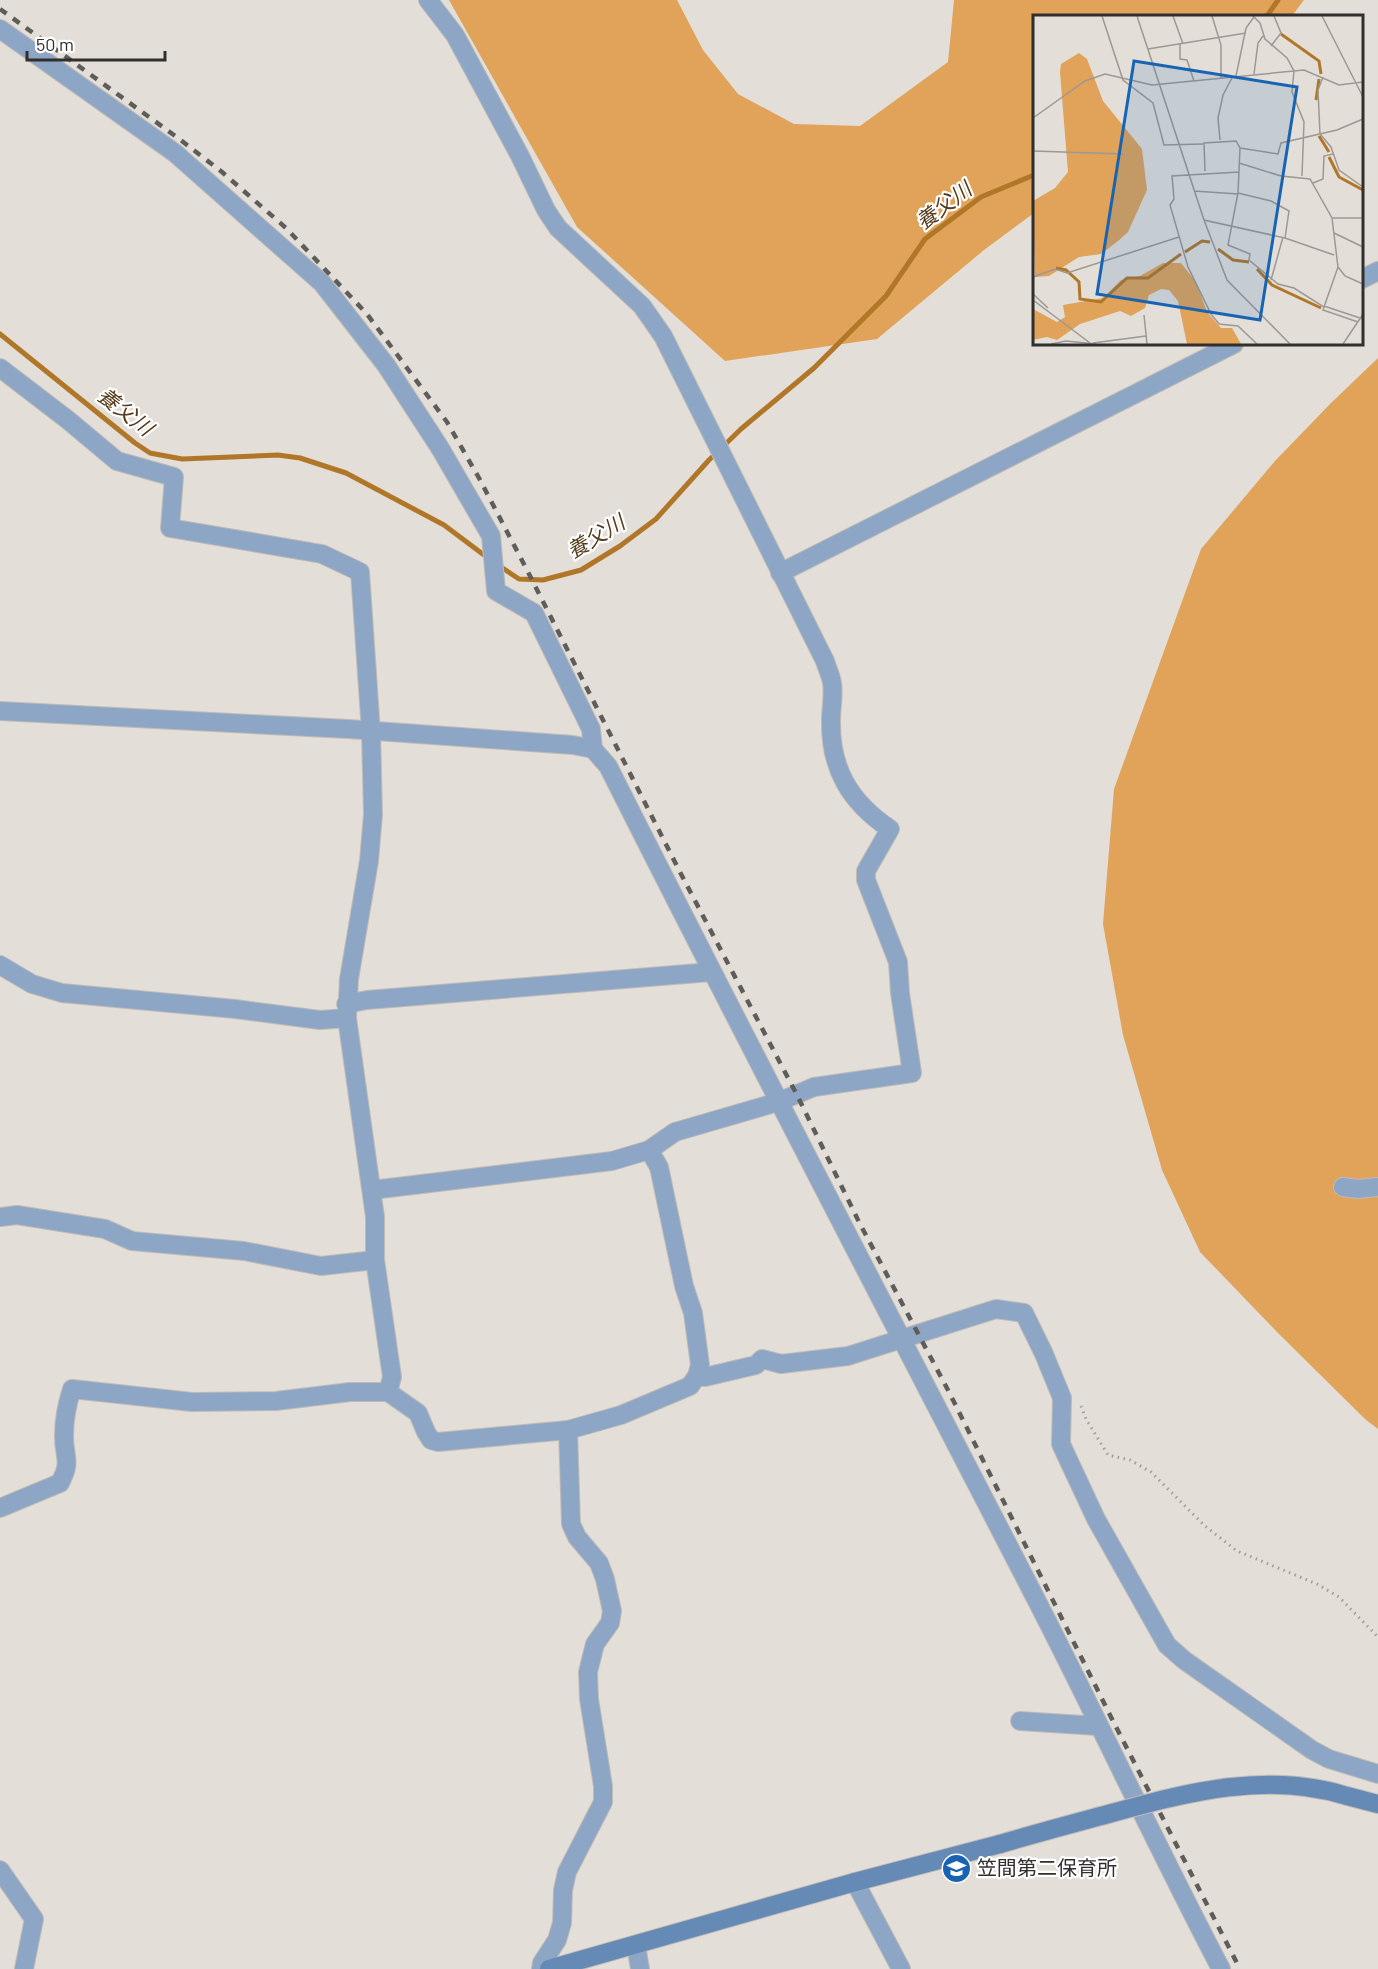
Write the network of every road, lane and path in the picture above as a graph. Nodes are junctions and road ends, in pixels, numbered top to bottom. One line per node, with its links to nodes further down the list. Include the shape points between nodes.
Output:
1 (428, 0): 7 (street, via 460,44 558,228 653,318)
2 (0, 29): 10 (street, via 175,153 322,283 386,365 440,448 490,536 496,591 534,613 591,729)
3 (1378, 271): 4 (street)
4 (1363, 278)
5 (1232, 345): 7 (street)
6 (0, 368): 9 (street, via 117,461 174,477 170,528 322,554 360,572)
7 (780, 573): 14 (street, via 832,682 831,734 840,772 859,803 890,829 866,872 866,880 898,962 912,1073 814,1086)
8 (0, 711): 9 (street)
9 (371, 732): 10 (street); 13 (street, via 373,814 369,861)
10 (593, 748): 12 (street, via 608,766)
11 (0, 965): 13 (street, via 32,984 62,993 320,1020)
12 (711, 972): 13 (street, via 367,1000); 14 (street)
13 (346, 1011): 18 (street)
14 (778, 1102): 15 (street, via 675,1132); 21 (street)
15 (649, 1150): 18 (street, via 612,1161); 22 (street, via 659,1167 693,1313 700,1365)
16 (1343, 1186): 17 (street)
17 (1378, 1187)
18 (372, 1190): 20 (street)
19 (0, 1217): 20 (street, via 17,1215 105,1229 132,1241 244,1251 321,1266)
20 (375, 1260): 23 (street, via 392,1377)
21 (902, 1338): 22 (street, via 848,1356 781,1364 762,1359 756,1365); 29 (street); 30 (street, via 996,1309 1024,1313 1062,1398 1061,1444 1066,1457 1167,1646 1312,1750)
22 (697, 1376): 25 (street, via 690,1386 621,1415)
23 (388, 1392): 25 (street, via 418,1413 431,1440 438,1442); 26 (street, via 350,1392 276,1401 192,1402 72,1389 64,1437 68,1468 60,1483)
24 (1079, 1401): 27 (path, via 1108,1455 1130,1460 1151,1472 1205,1526 1238,1551 1339,1597)
25 (568, 1430): 36 (street, via 571,1524 599,1563 612,1611 610,1623 595,1644 588,1672 603,1803 567,1872 562,1890 562,1923)
26 (0, 1508)
27 (1378, 1637)
28 (1020, 1721): 29 (street)
29 (1098, 1726): 40 (street)
30 (1378, 1774)
31 (1378, 1804): 33 (street, bridge, via 1300,1787 1225,1787 1175,1796)
32 (0, 1870): 35 (street, via 34,1919)
33 (855, 1882): 34 (street); 39 (street)
34 (636, 1945): 37 (street); 38 (street)
35 (24, 1969)
36 (541, 1969)
37 (549, 1969)
38 (640, 1969)
39 (901, 1969)
40 (1221, 1969)

